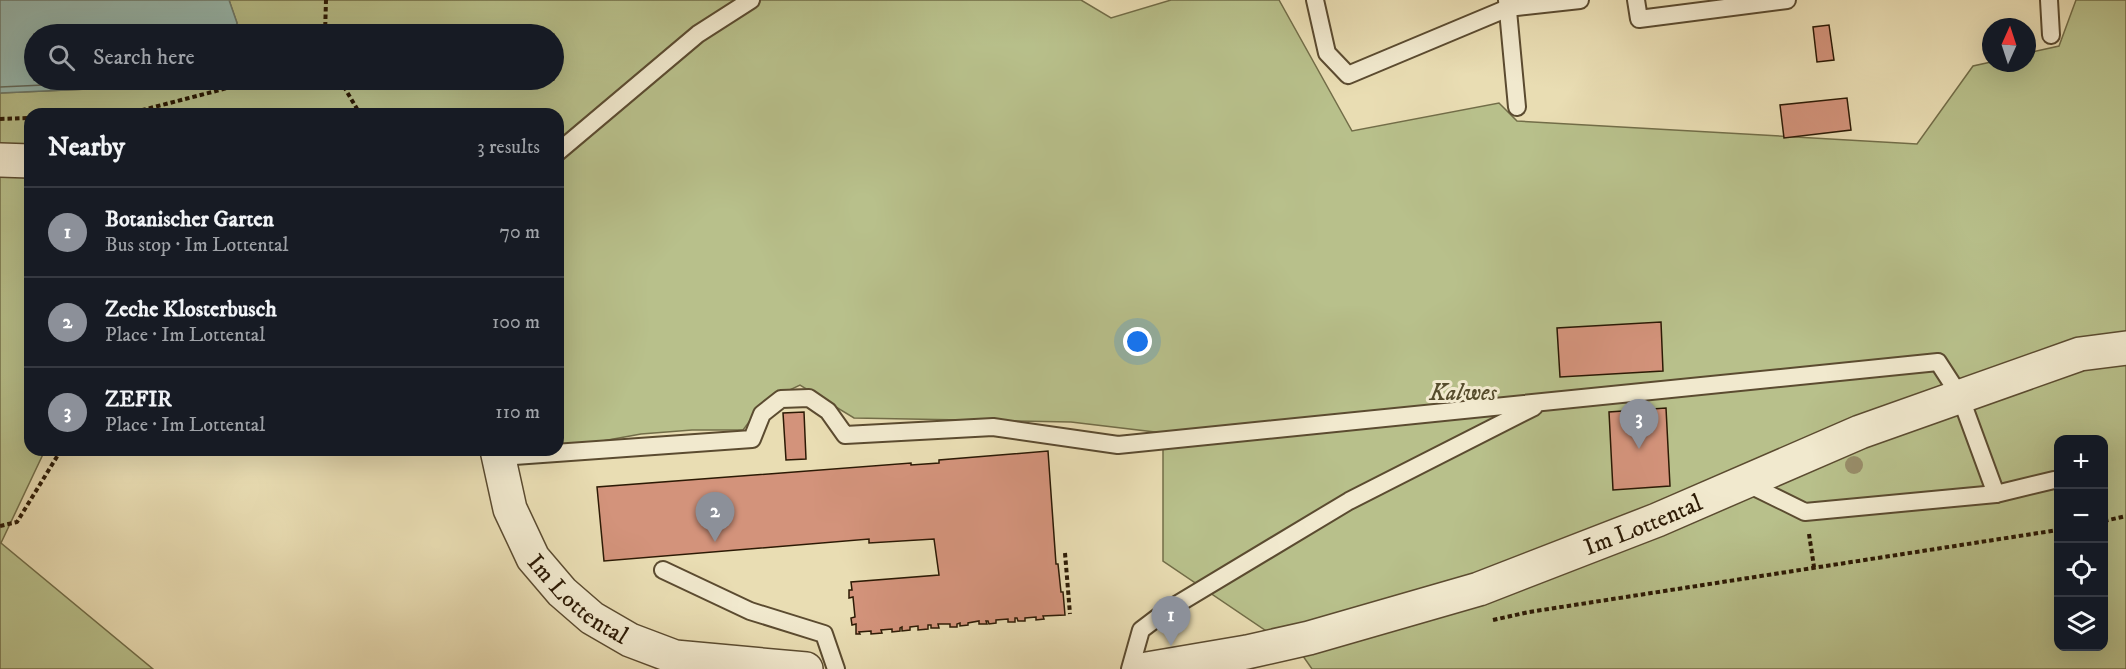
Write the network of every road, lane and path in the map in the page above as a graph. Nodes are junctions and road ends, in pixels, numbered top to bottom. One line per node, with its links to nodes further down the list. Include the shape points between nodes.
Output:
1 (326, 0): 9 (path)
2 (751, 0): 18 (lane, via 698,34)
3 (1315, 0): 8 (lane, via 1327,53 1348,75)
4 (1580, 0): 8 (lane)
5 (1636, 0): 6 (lane, via 1639,19)
6 (1787, 0)
7 (2049, 0): 10 (lane)
8 (1507, 4): 13 (lane)
9 (325, 24)
10 (2051, 35)
11 (220, 90): 14 (path)
12 (346, 90): 15 (path)
13 (1517, 107)
14 (151, 108)
15 (356, 108)
16 (24, 118): 17 (path)
17 (0, 119)
18 (564, 147)
19 (0, 160): 20 (street)
20 (24, 160)
21 (2126, 348): 22 (street, Im Lottental, via 2080,354)
22 (1960, 396): 23 (lane, via 1938,362); 28 (street, Im Lottental, via 1860,432); 29 (lane)
23 (1542, 402): 24 (lane, via 1118,445 993,427 844,435 828,411 809,398 781,399 762,414 753,439); 43 (lane, via 1349,501 1166,611 1141,630)
24 (564, 449)
25 (57, 456): 33 (path, via 16,522)
26 (499, 456): 41 (street, Im Lottental, via 510,508 533,558 562,592 592,618 630,640 675,657)
27 (2054, 480): 29 (lane)
28 (1746, 483): 30 (lane); 40 (street, Im Lottental, via 1479,589)
29 (1996, 494): 30 (lane)
30 (1805, 512): 36 (path)
31 (2126, 516): 32 (path)
32 (2108, 520)
33 (0, 526)
34 (2054, 531): 36 (path)
35 (1065, 553): 38 (path)
36 (1814, 567): 39 (path)
37 (663, 570): 42 (lane, via 750,611 824,634)
38 (1070, 614)
39 (1484, 622)
40 (1245, 661): 43 (street, Im Lottental)
41 (806, 669)
42 (836, 669)
43 (1146, 669)

